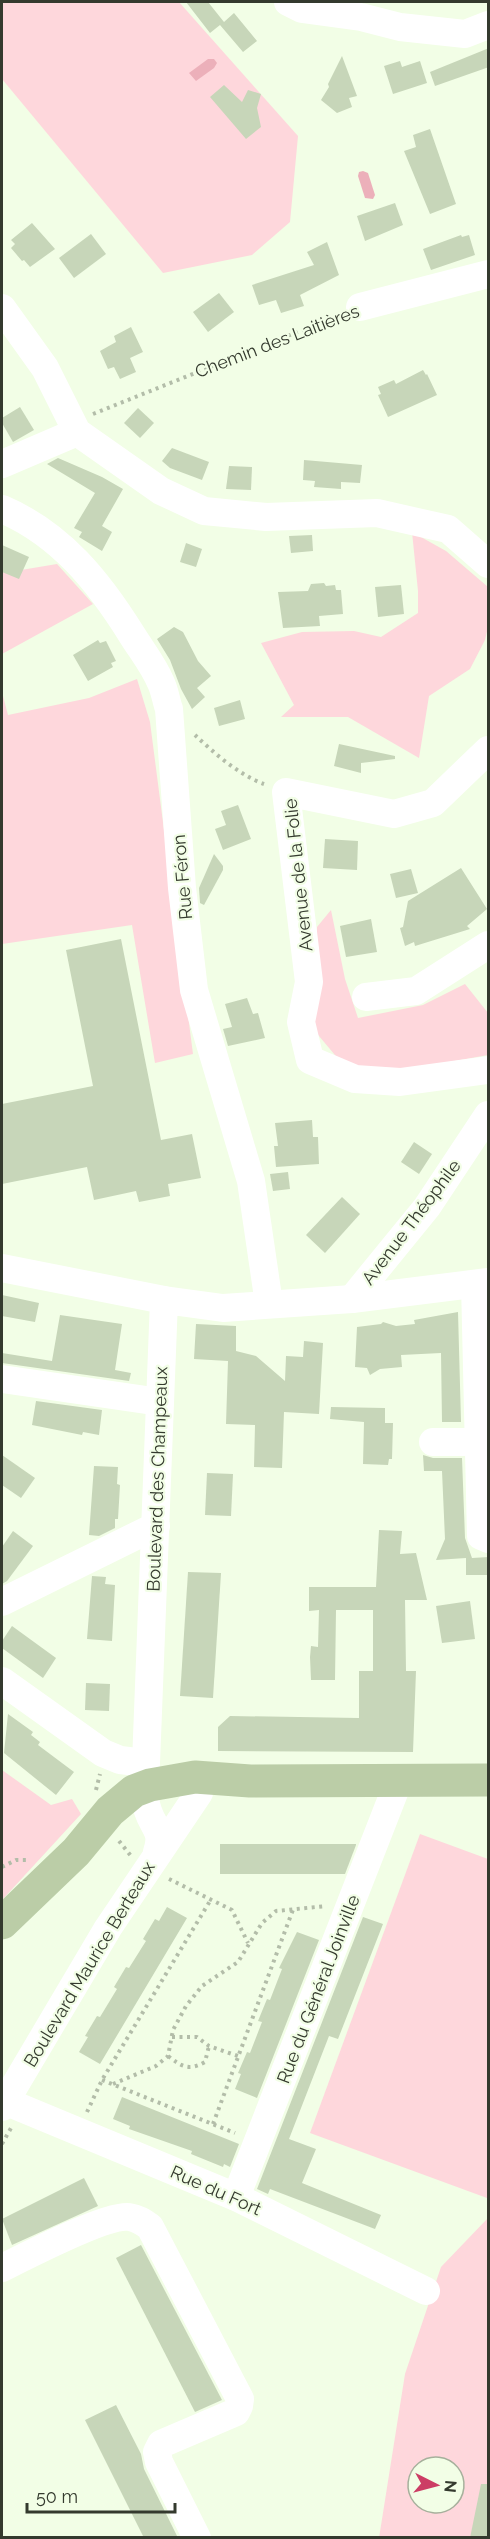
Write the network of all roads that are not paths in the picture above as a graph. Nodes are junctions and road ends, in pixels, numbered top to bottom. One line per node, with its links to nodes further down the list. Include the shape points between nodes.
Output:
1 (288, 2): 2 (street, via 302,9 400,27 465,34)
2 (489, 25)
3 (489, 274): 4 (street, Chemin des Laitières)
4 (360, 307)
5 (2, 308): 6 (street, via 45,368)
6 (77, 432): 7 (street); 9 (street, via 161,491 204,512 266,517 377,513 448,529)
7 (2, 464)
8 (2, 509): 19 (street, Rue Féron, via 21,517 58,543 89,573 108,596 162,683 169,710 194,990 251,1181)
9 (489, 564)
10 (489, 750): 13 (street, Avenue de la Folie, via 433,803 394,814 286,792 309,982 301,1022 310,1060 355,1080 400,1082)
11 (489, 945): 12 (street, via 416,991)
12 (366, 997)
13 (489, 1070)
14 (489, 1115): 18 (street, Avenue Théophile, via 427,1207)
15 (2, 1268): 17 (street)
16 (482, 1283): 18 (street); 23 (street)
17 (156, 1298): 19 (street, via 223,1308); 21 (street, Boulevard des Champeaux)
18 (352, 1299): 19 (street)
19 (269, 1304)
20 (2, 1379): 21 (street)
21 (159, 1402): 24 (street, Boulevard des Champeaux)
22 (433, 1442): 23 (street)
23 (479, 1442): 25 (street, via 481,1536)
24 (156, 1526): 26 (street); 31 (street, Boulevard des Champeaux)
25 (489, 1539)
26 (2, 1602)
27 (2, 1681): 31 (street, via 103,1753 120,1760)
28 (399, 1780): 29 (main road); 30 (main road); 34 (street, Rue du Général Joinville)
29 (489, 1780)
30 (250, 1781): 31 (main road); 31 (main road, via 195,1777)
31 (155, 1805): 32 (main road, via 118,1823 76,1852); 33 (street, Boulevard Maurice Berteaux, via 135,1890)
32 (2, 1923)
33 (3, 2103): 34 (street, Rue du Fort)
34 (236, 2198): 36 (street, Rue du Fort)
35 (2, 2268): 37 (street, via 108,2219 127,2216 150,2227 240,2399 236,2412 161,2444 157,2452)
36 (426, 2291)
37 (197, 2538)

